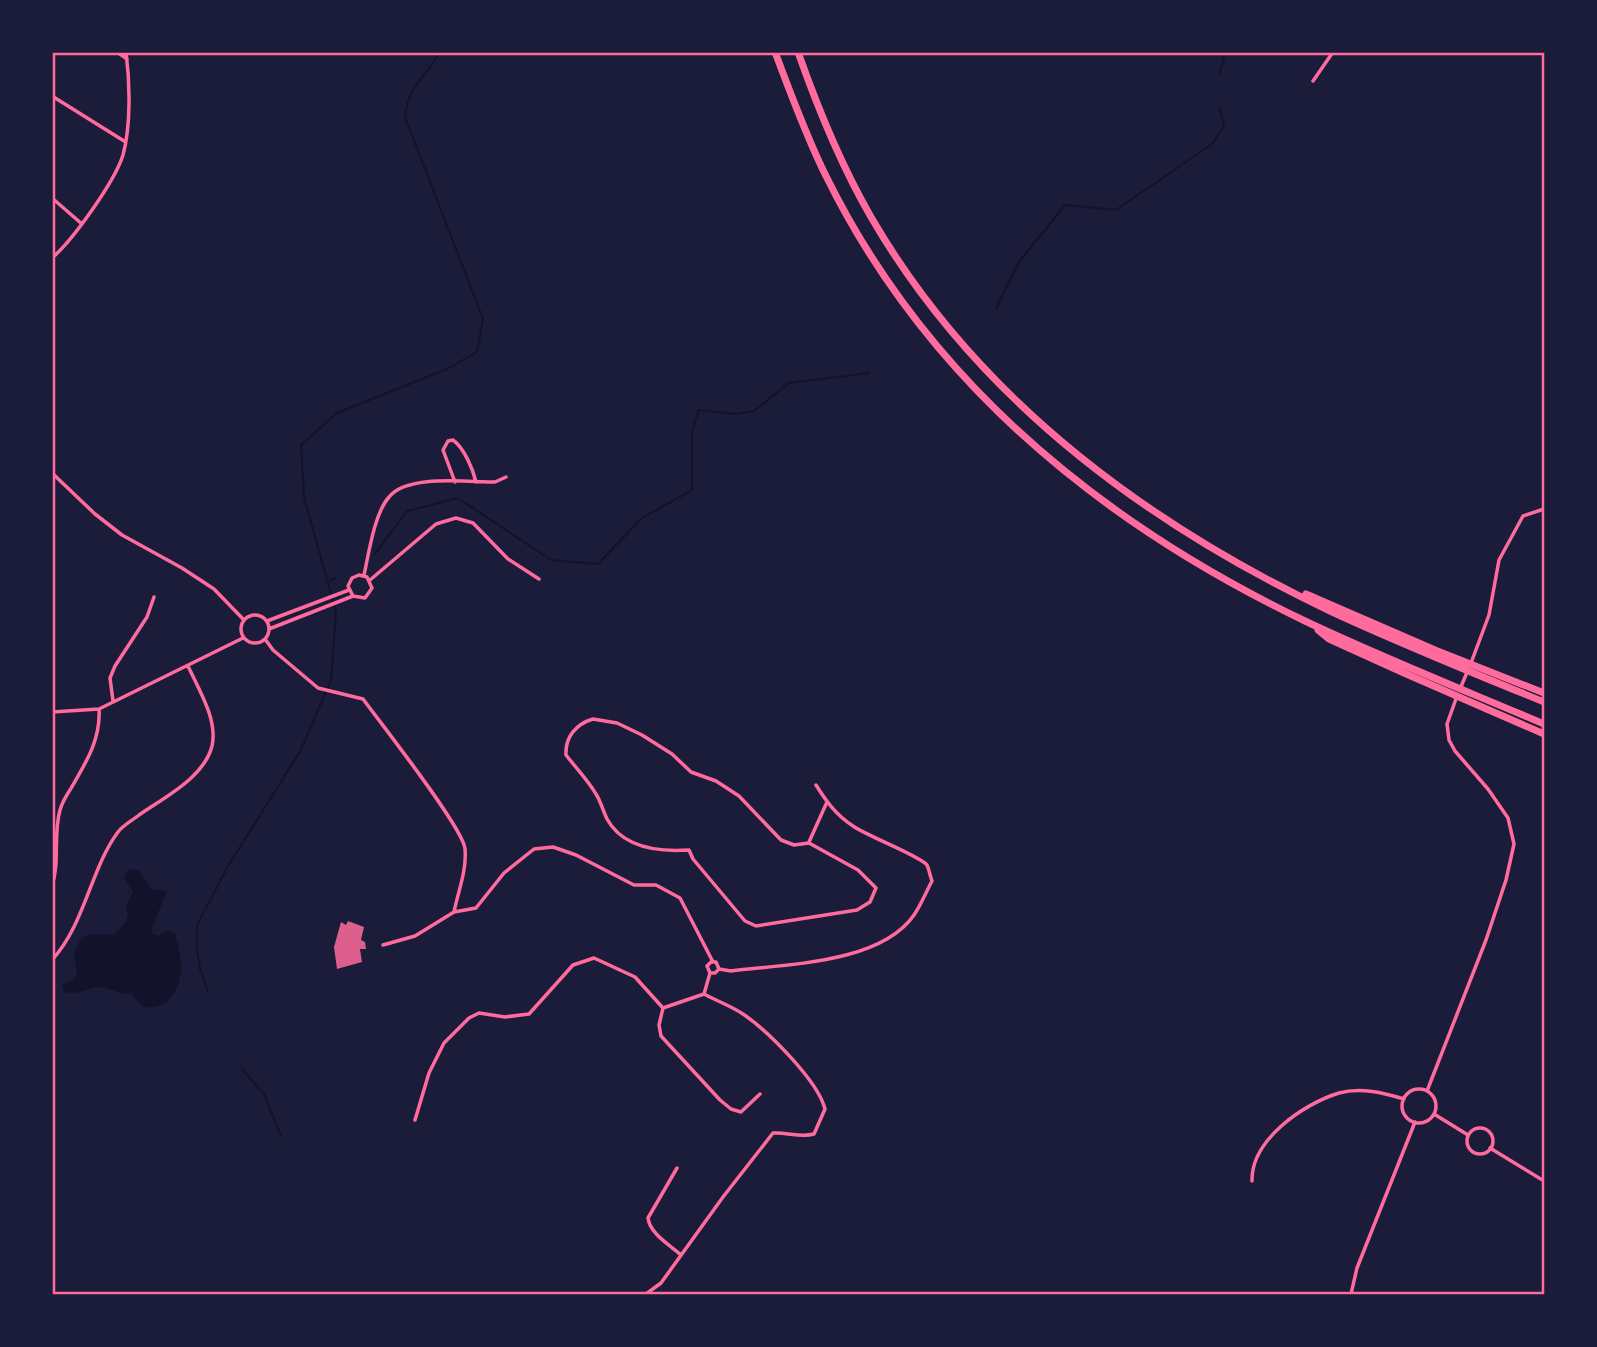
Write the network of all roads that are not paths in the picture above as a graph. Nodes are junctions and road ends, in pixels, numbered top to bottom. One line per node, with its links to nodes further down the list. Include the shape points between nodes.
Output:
1 (117, 52): 6 (street)
2 (126, 52): 6 (street)
3 (775, 52): 26 (highway, via 826,176 858,235 920,326 979,394 1046,457 1108,505 1172,548)
4 (798, 52): 21 (highway, via 825,125 870,215 912,281 971,355 1044,428 1106,478)
5 (1333, 52): 7 (street)
6 (127, 60): 9 (street)
7 (1312, 81)
8 (52, 96): 9 (street)
9 (124, 141): 11 (street, via 118,166)
10 (52, 198): 11 (street)
11 (82, 224): 12 (street)
12 (52, 258)
13 (52, 473): 25 (street, via 122,535 214,589)
14 (506, 477): 16 (street)
15 (455, 482): 16 (street); 16 (street, via 443,450 453,440); 18 (street, via 407,484 389,497)
16 (476, 482)
17 (1545, 509): 51 (street, via 1523,516 1500,560 1483,634 1448,716 1449,740 1508,818 1514,844 1486,940)
18 (363, 575): 20 (street); 22 (street, via 352,578)
19 (539, 579): 20 (street, via 508,559 473,523 456,518 436,524)
20 (370, 580): 23 (street, via 369,595)
21 (1273, 581): 32 (highway); 34 (highway, via 1389,638)
22 (349, 590): 23 (street); 27 (street)
23 (353, 596): 28 (street)
24 (154, 597): 33 (street, via 110,678)
25 (244, 620): 27 (street, via 253,615); 29 (street)
26 (1303, 620): 37 (highway); 38 (highway, via 1329,639)
27 (267, 621): 28 (street)
28 (269, 629): 30 (street)
29 (243, 638): 30 (street, via 250,643); 31 (street)
30 (265, 639): 43 (street, via 318,688 363,699 440,806 466,846)
31 (188, 666): 33 (street); 45 (street, via 212,723 212,746 206,759 191,777 119,830 78,919)
32 (1545, 693)
33 (114, 702): 35 (street)
34 (1545, 702)
35 (99, 709): 36 (street); 42 (street, via 94,748 60,807)
36 (52, 712)
37 (1545, 724)
38 (1545, 734)
39 (816, 785): 40 (street)
40 (827, 802): 41 (street); 47 (street, via 853,827 928,866 932,881 915,915 894,935 866,950 810,961)
41 (809, 843): 41 (street, via 794,845 781,840 740,796 691,772 672,754 617,723 593,719 572,733 566,755 597,794 608,821 621,837 646,847 689,850 745,920 757,926 857,910 870,902 876,888 858,870)
42 (52, 886)
43 (454, 912): 44 (street, via 415,936); 46 (street, via 476,908 504,873 534,849 553,847 634,884 656,885 680,898)
44 (383, 945)
45 (52, 960)
46 (713, 962): 47 (street); 48 (street, via 707,966)
47 (719, 969): 48 (street)
48 (710, 973): 49 (street)
49 (704, 994): 50 (street); 62 (street, via 760,1026 822,1098 825,1109 814,1133 773,1133)
50 (663, 1008): 52 (street, via 661,1036 720,1100 740,1112); 55 (street, via 635,977 594,958 581,961 562,975 529,1014 479,1013 453,1033 429,1073)
51 (1427, 1091): 53 (street, via 1413,1090); 54 (street, via 1436,1101)
52 (760, 1094)
53 (1404, 1099): 56 (street, via 1404,1113); 60 (street, via 1378,1091 1340,1093 1301,1111 1263,1143 1251,1169)
54 (1434, 1114): 56 (street, via 1426,1122); 57 (street)
55 (415, 1120)
56 (1415, 1122): 64 (street)
57 (1468, 1135): 58 (street, via 1473,1152); 58 (street, via 1480,1128 1486,1130)
58 (1490, 1148): 61 (street)
59 (677, 1168): 62 (street, via 648,1218 656,1234)
60 (1252, 1181)
61 (1545, 1181)
62 (681, 1255): 63 (street, via 661,1283)
63 (646, 1294)
64 (1351, 1294)

